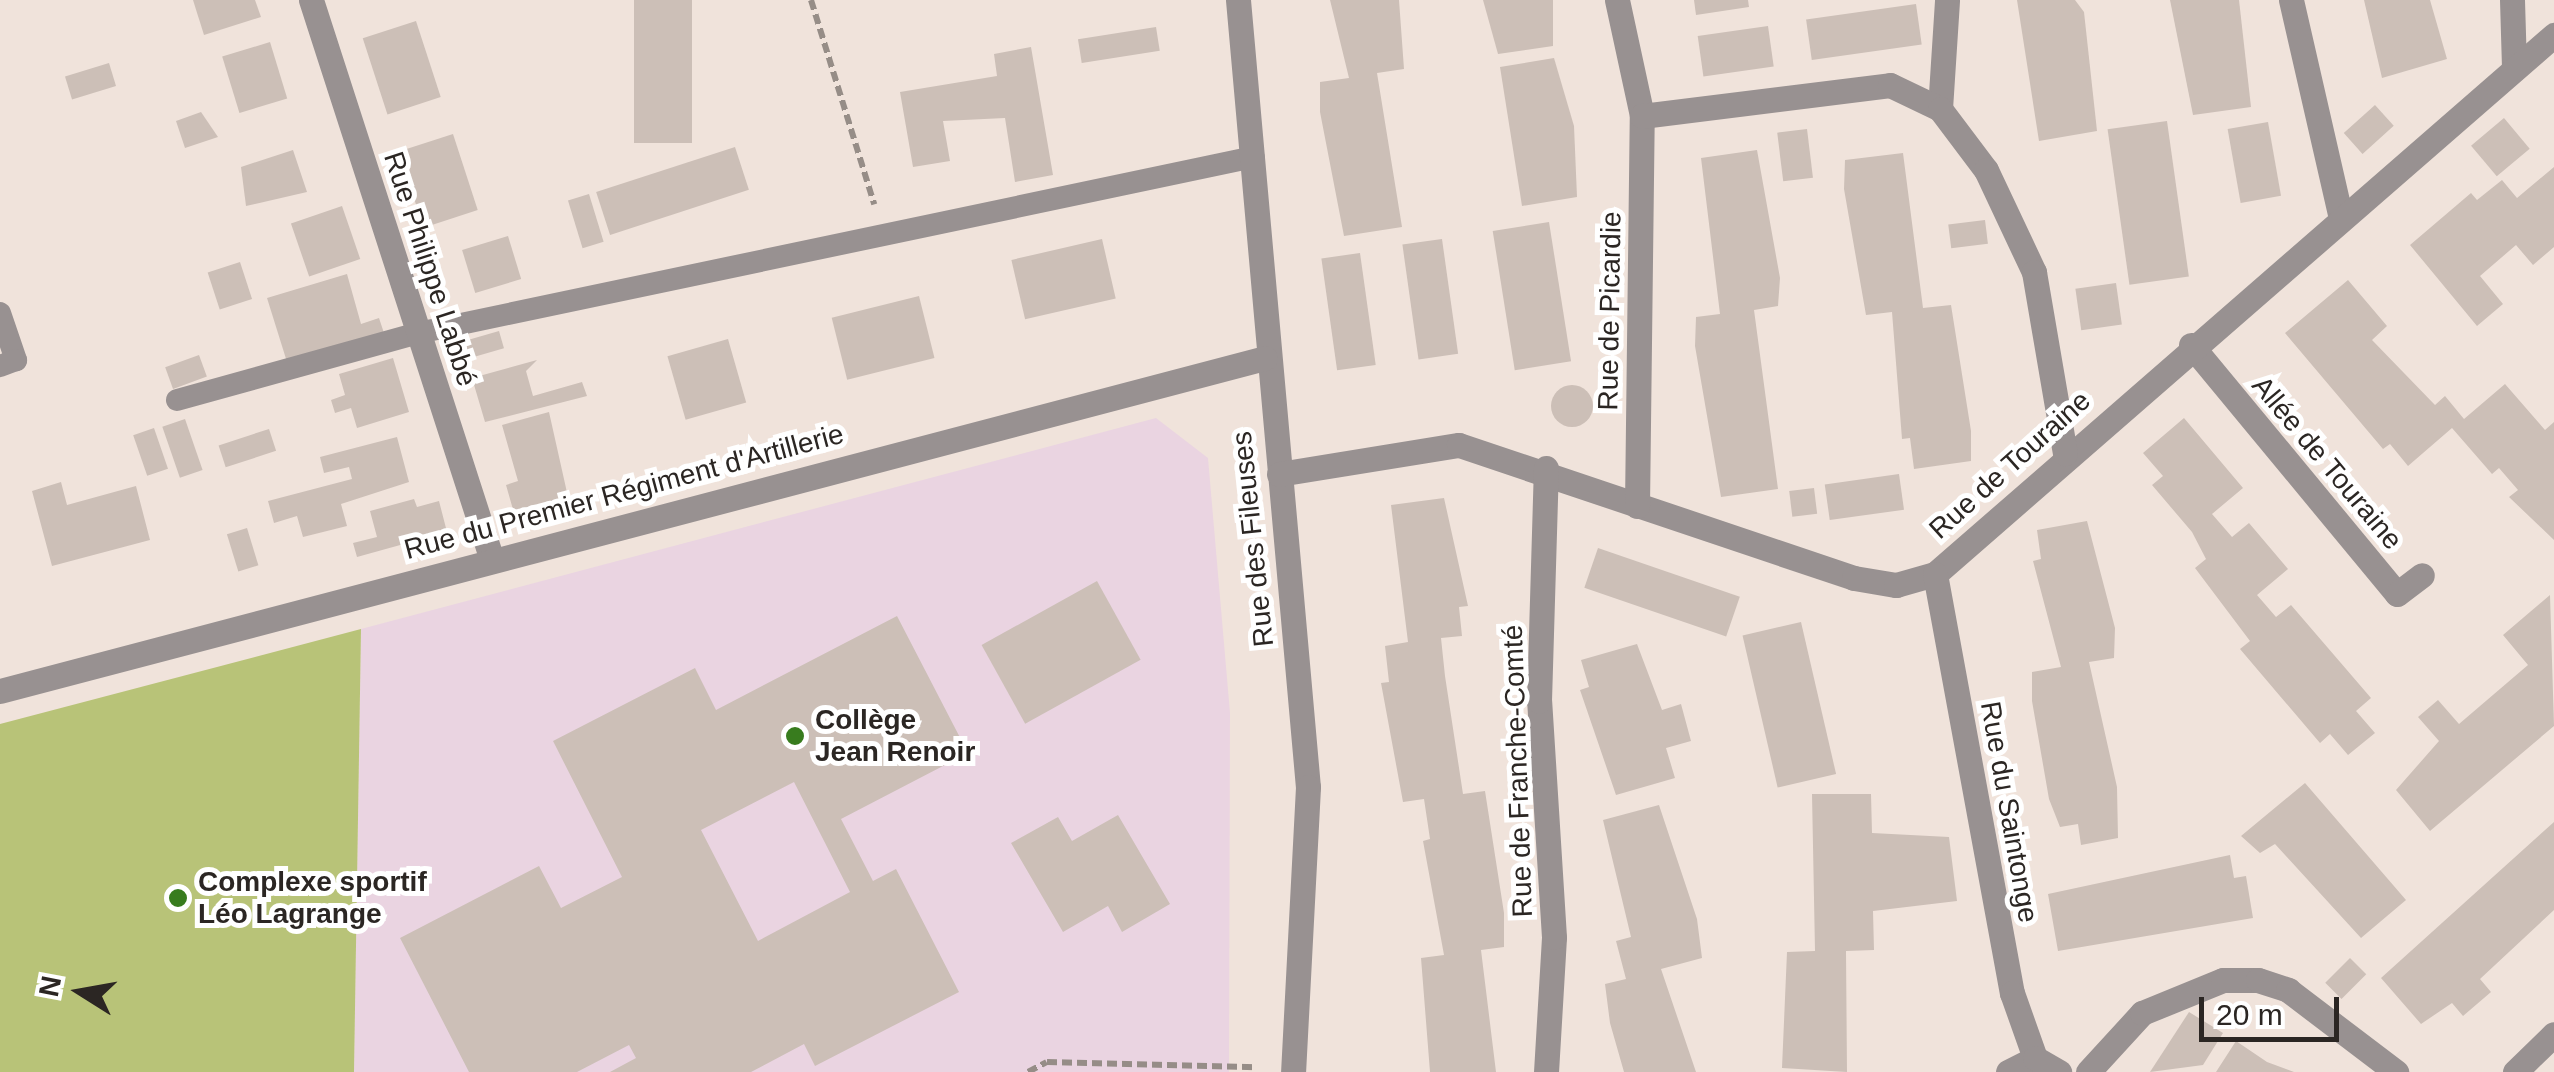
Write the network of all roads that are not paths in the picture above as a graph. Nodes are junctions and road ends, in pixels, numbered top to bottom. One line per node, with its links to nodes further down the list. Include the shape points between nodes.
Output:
1 (312, 0): 14 (street, Rue Philippe Labbé)
2 (1238, 0): 11 (street, Rue des Fileuses)
3 (1617, 0): 10 (street, Rue de Picardie)
4 (1947, 0): 9 (street)
5 (2291, 0): 12 (street)
6 (2512, 0): 8 (street)
7 (2554, 35): 8 (street, Rue de Touraine)
8 (2514, 69): 12 (street, Rue de Touraine)
9 (1940, 110): 10 (street, via 1890,84); 19 (street, via 1986,170 2034,272)
10 (1642, 116): 22 (street, Rue de Picardie)
11 (1254, 157): 14 (lane); 16 (street, Rue des Fileuses)
12 (2340, 218): 15 (street, Rue de Touraine)
13 (0, 313): 17 (lane, via 16,360)
14 (418, 332): 18 (lane); 23 (street, Rue Philippe Labbé)
15 (2191, 346): 19 (street, Rue de Touraine); 25 (street, Allée de Touraine, via 2397,594)
16 (1265, 358): 21 (street, Rue des Fileuses); 23 (street, Rue du Premier Régiment d'Artillerie)
17 (0, 366)
18 (177, 400)
19 (2065, 454): 24 (street, Rue de Touraine)
20 (1546, 468): 21 (street, Rue de Touraine, via 1459,445); 22 (street, Rue de Touraine); 30 (street, Rue de Franche-Comté, via 1539,702 1554,937)
21 (1278, 474): 29 (street, Rue des Fileuses, via 1308,787)
22 (1638, 506): 24 (street, Rue de Touraine, via 1854,578 1896,585)
23 (491, 557): 26 (street, Rue du Premier Régiment d'Artillerie)
24 (1934, 574): 28 (street, Rue du Saintonge, via 2012,994)
25 (2422, 575)
26 (0, 691)
27 (2554, 1034): 35 (street)
28 (2036, 1058): 31 (street); 32 (street)
29 (1293, 1071)
30 (1546, 1072)
31 (2008, 1072)
32 (2058, 1072)
33 (2088, 1072): 34 (street, via 2142,1013 2240,980 2288,990)
34 (2396, 1072)
35 (2515, 1072)

